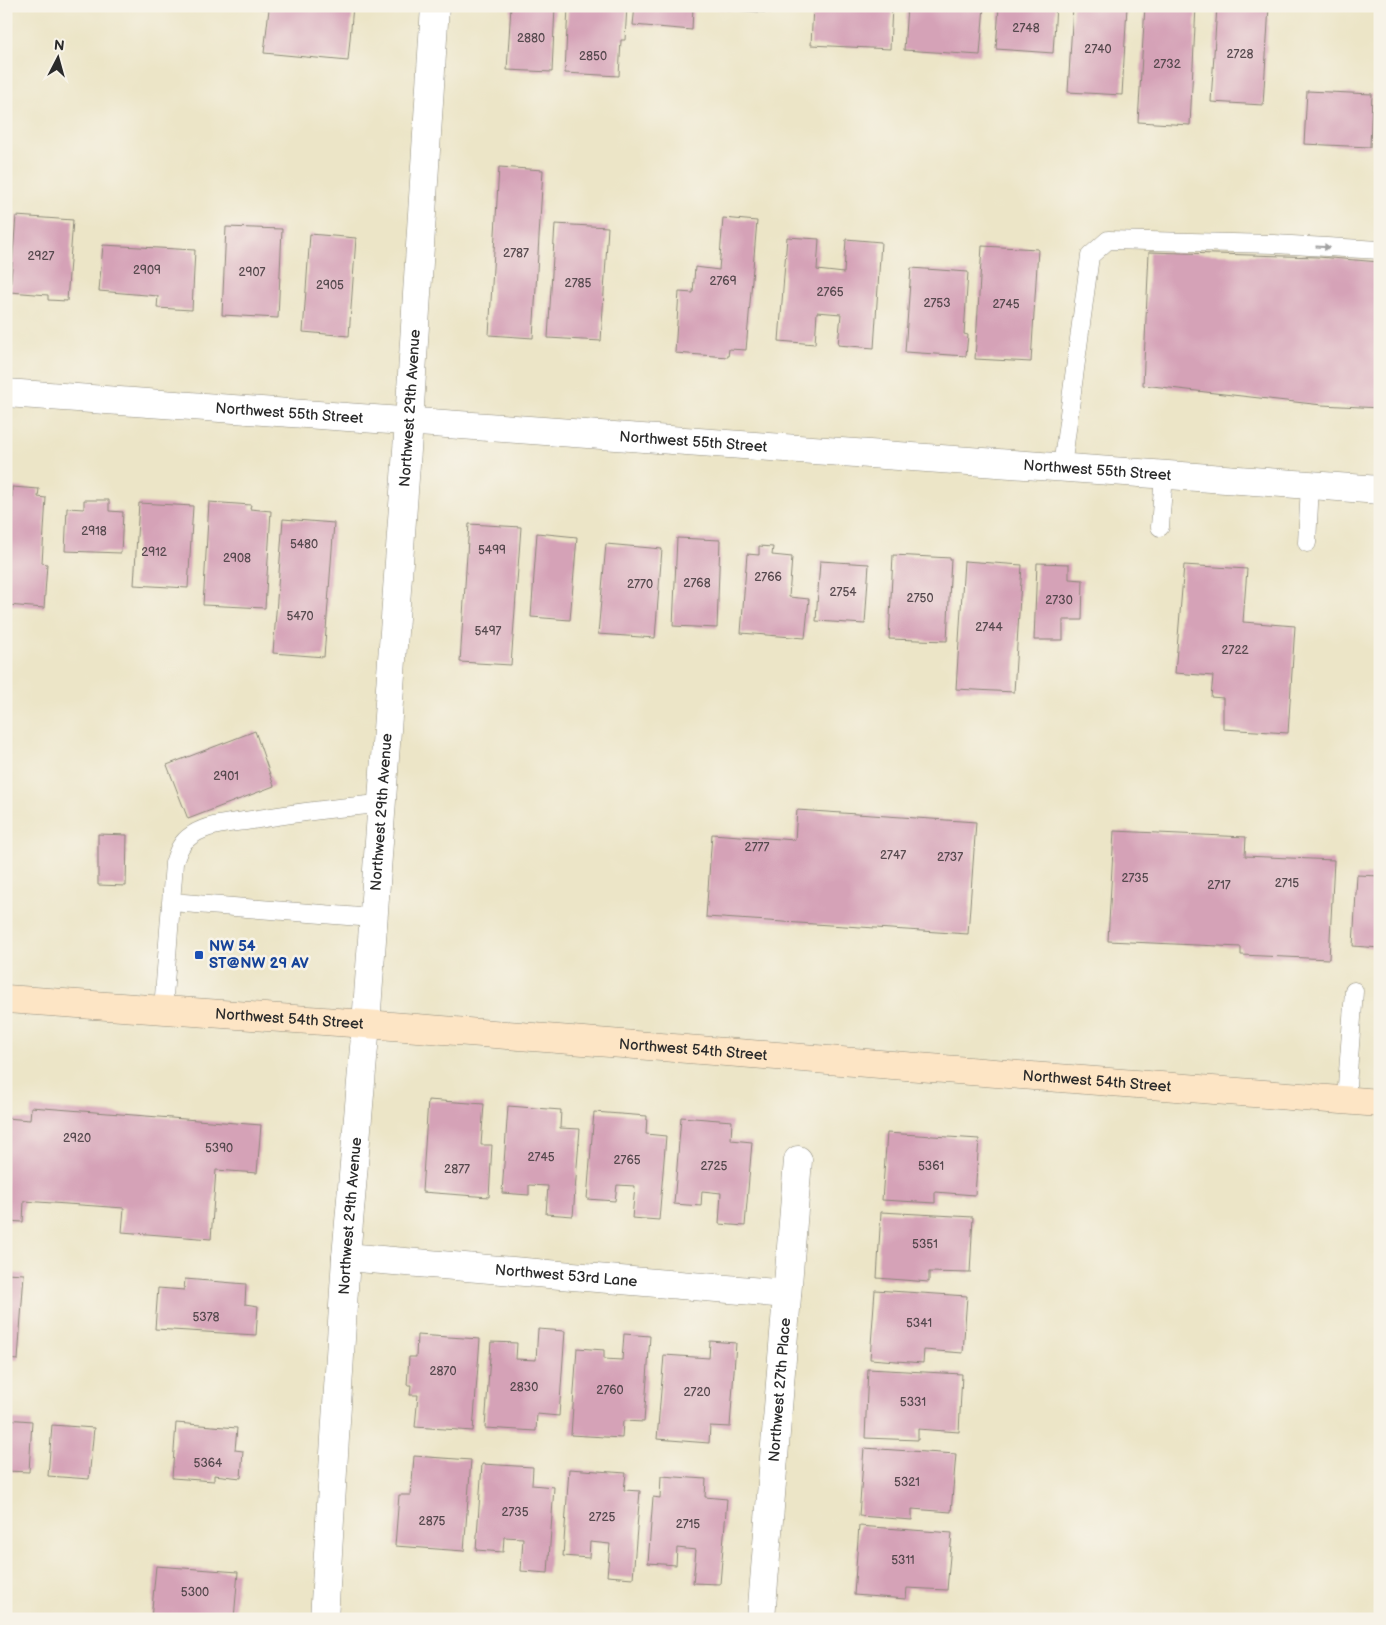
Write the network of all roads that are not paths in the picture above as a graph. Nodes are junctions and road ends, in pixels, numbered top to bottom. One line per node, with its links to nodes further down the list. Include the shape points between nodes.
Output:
1 (435, 6): 4 (street, Northwest 29th Avenue)
2 (1380, 250): 5 (lane, one-way to 2, via 1090,256 1108,240)
3 (6, 393): 4 (street, Northwest 55th Street)
4 (410, 422): 5 (street, Northwest 55th Street); 11 (street, Northwest 29th Avenue)
5 (1062, 467): 6 (street, Northwest 55th Street)
6 (1164, 475): 7 (street, Northwest 55th Street); 9 (lane)
7 (1310, 485): 8 (street, Northwest 55th Street); 10 (lane)
8 (1380, 490)
9 (1160, 528)
10 (1307, 543)
11 (382, 804): 12 (lane, via 316,810 202,829 179,847 174,863); 13 (street, Northwest 29th Avenue)
12 (171, 902): 13 (lane); 16 (lane)
13 (373, 918): 17 (street, Northwest 29th Avenue)
14 (1354, 991): 18 (lane)
15 (6, 998): 16 (main road, Northwest 54th Street)
16 (163, 1010): 17 (main road, Northwest 54th Street)
17 (366, 1024): 18 (main road, Northwest 54th Street); 21 (street, Northwest 29th Avenue)
18 (1346, 1100): 19 (main road, Northwest 54th Street)
19 (1380, 1103)
20 (798, 1160): 22 (street, Northwest 27th Place)
21 (346, 1257): 22 (street, Northwest 53rd Lane); 23 (street, Northwest 29th Avenue)
22 (787, 1294): 24 (street, Northwest 27th Place)
23 (324, 1619)
24 (761, 1619)

